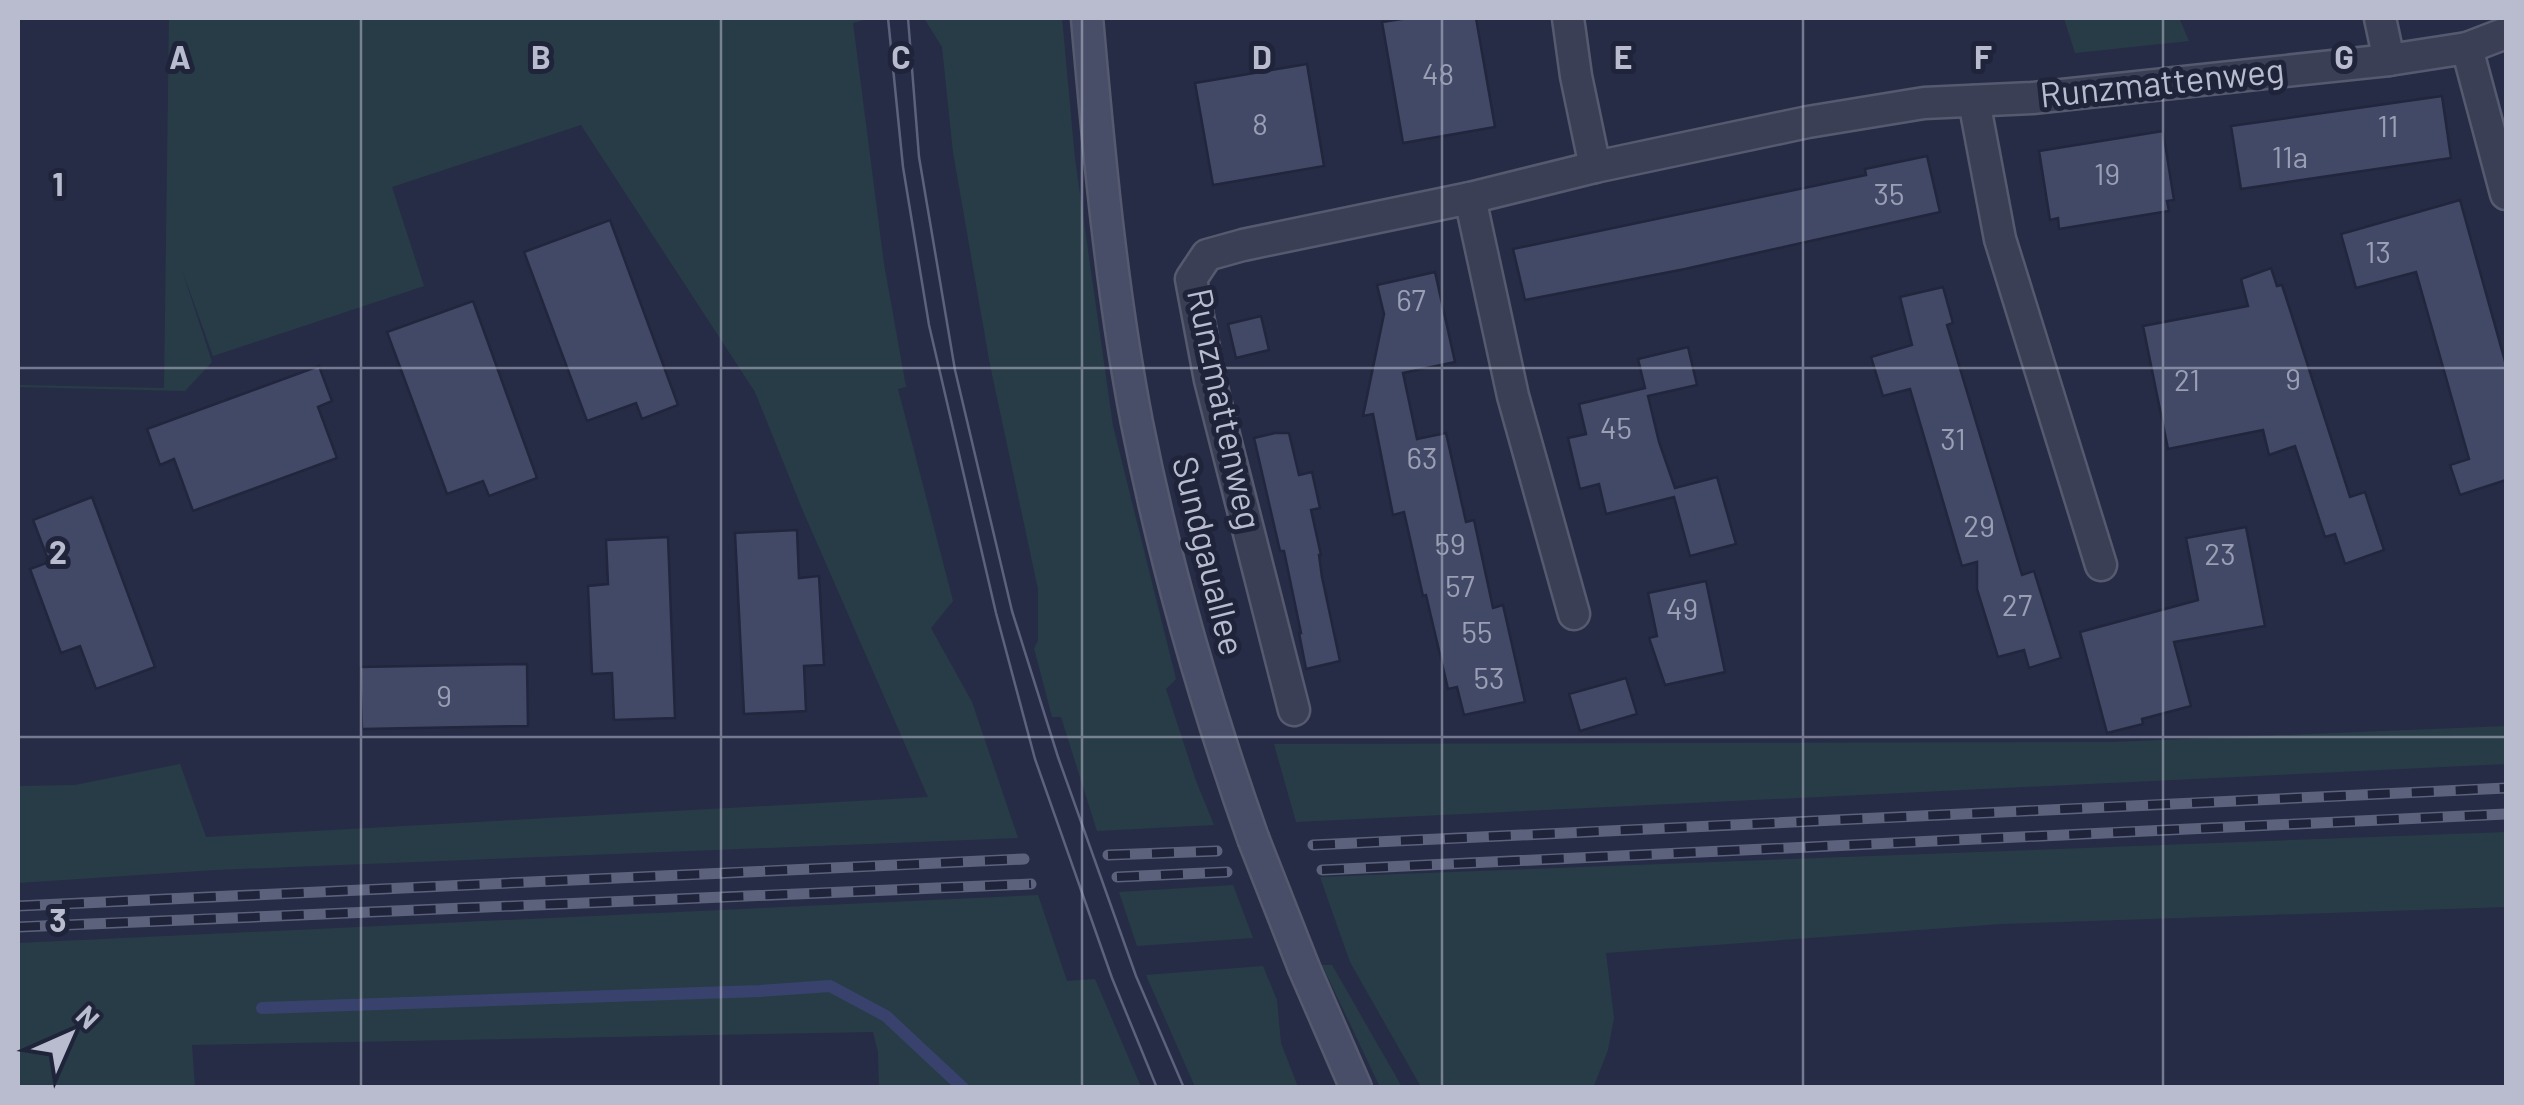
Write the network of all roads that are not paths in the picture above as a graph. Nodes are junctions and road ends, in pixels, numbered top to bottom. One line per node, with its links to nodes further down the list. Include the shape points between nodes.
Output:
1 (1087, 18): 14 (street, Sundgauallee, bridge, via 1110,253 1137,422 1173,582 1222,750)
2 (1568, 18): 8 (street)
3 (2380, 18): 6 (street)
4 (2506, 34): 5 (street, Runzmattenweg)
5 (2468, 48): 6 (street, Runzmattenweg); 9 (street)
6 (2389, 60): 7 (street, Runzmattenweg)
7 (1974, 101): 8 (street, Runzmattenweg, via 1808,122); 11 (street, via 2000,239)
8 (1595, 166): 10 (street, Runzmattenweg)
9 (2506, 194)
10 (1470, 198): 12 (street, via 1514,396); 13 (street, Runzmattenweg, via 1207,255 1191,279)
11 (2101, 565)
12 (1574, 614)
13 (1294, 710)
14 (1356, 1088)

